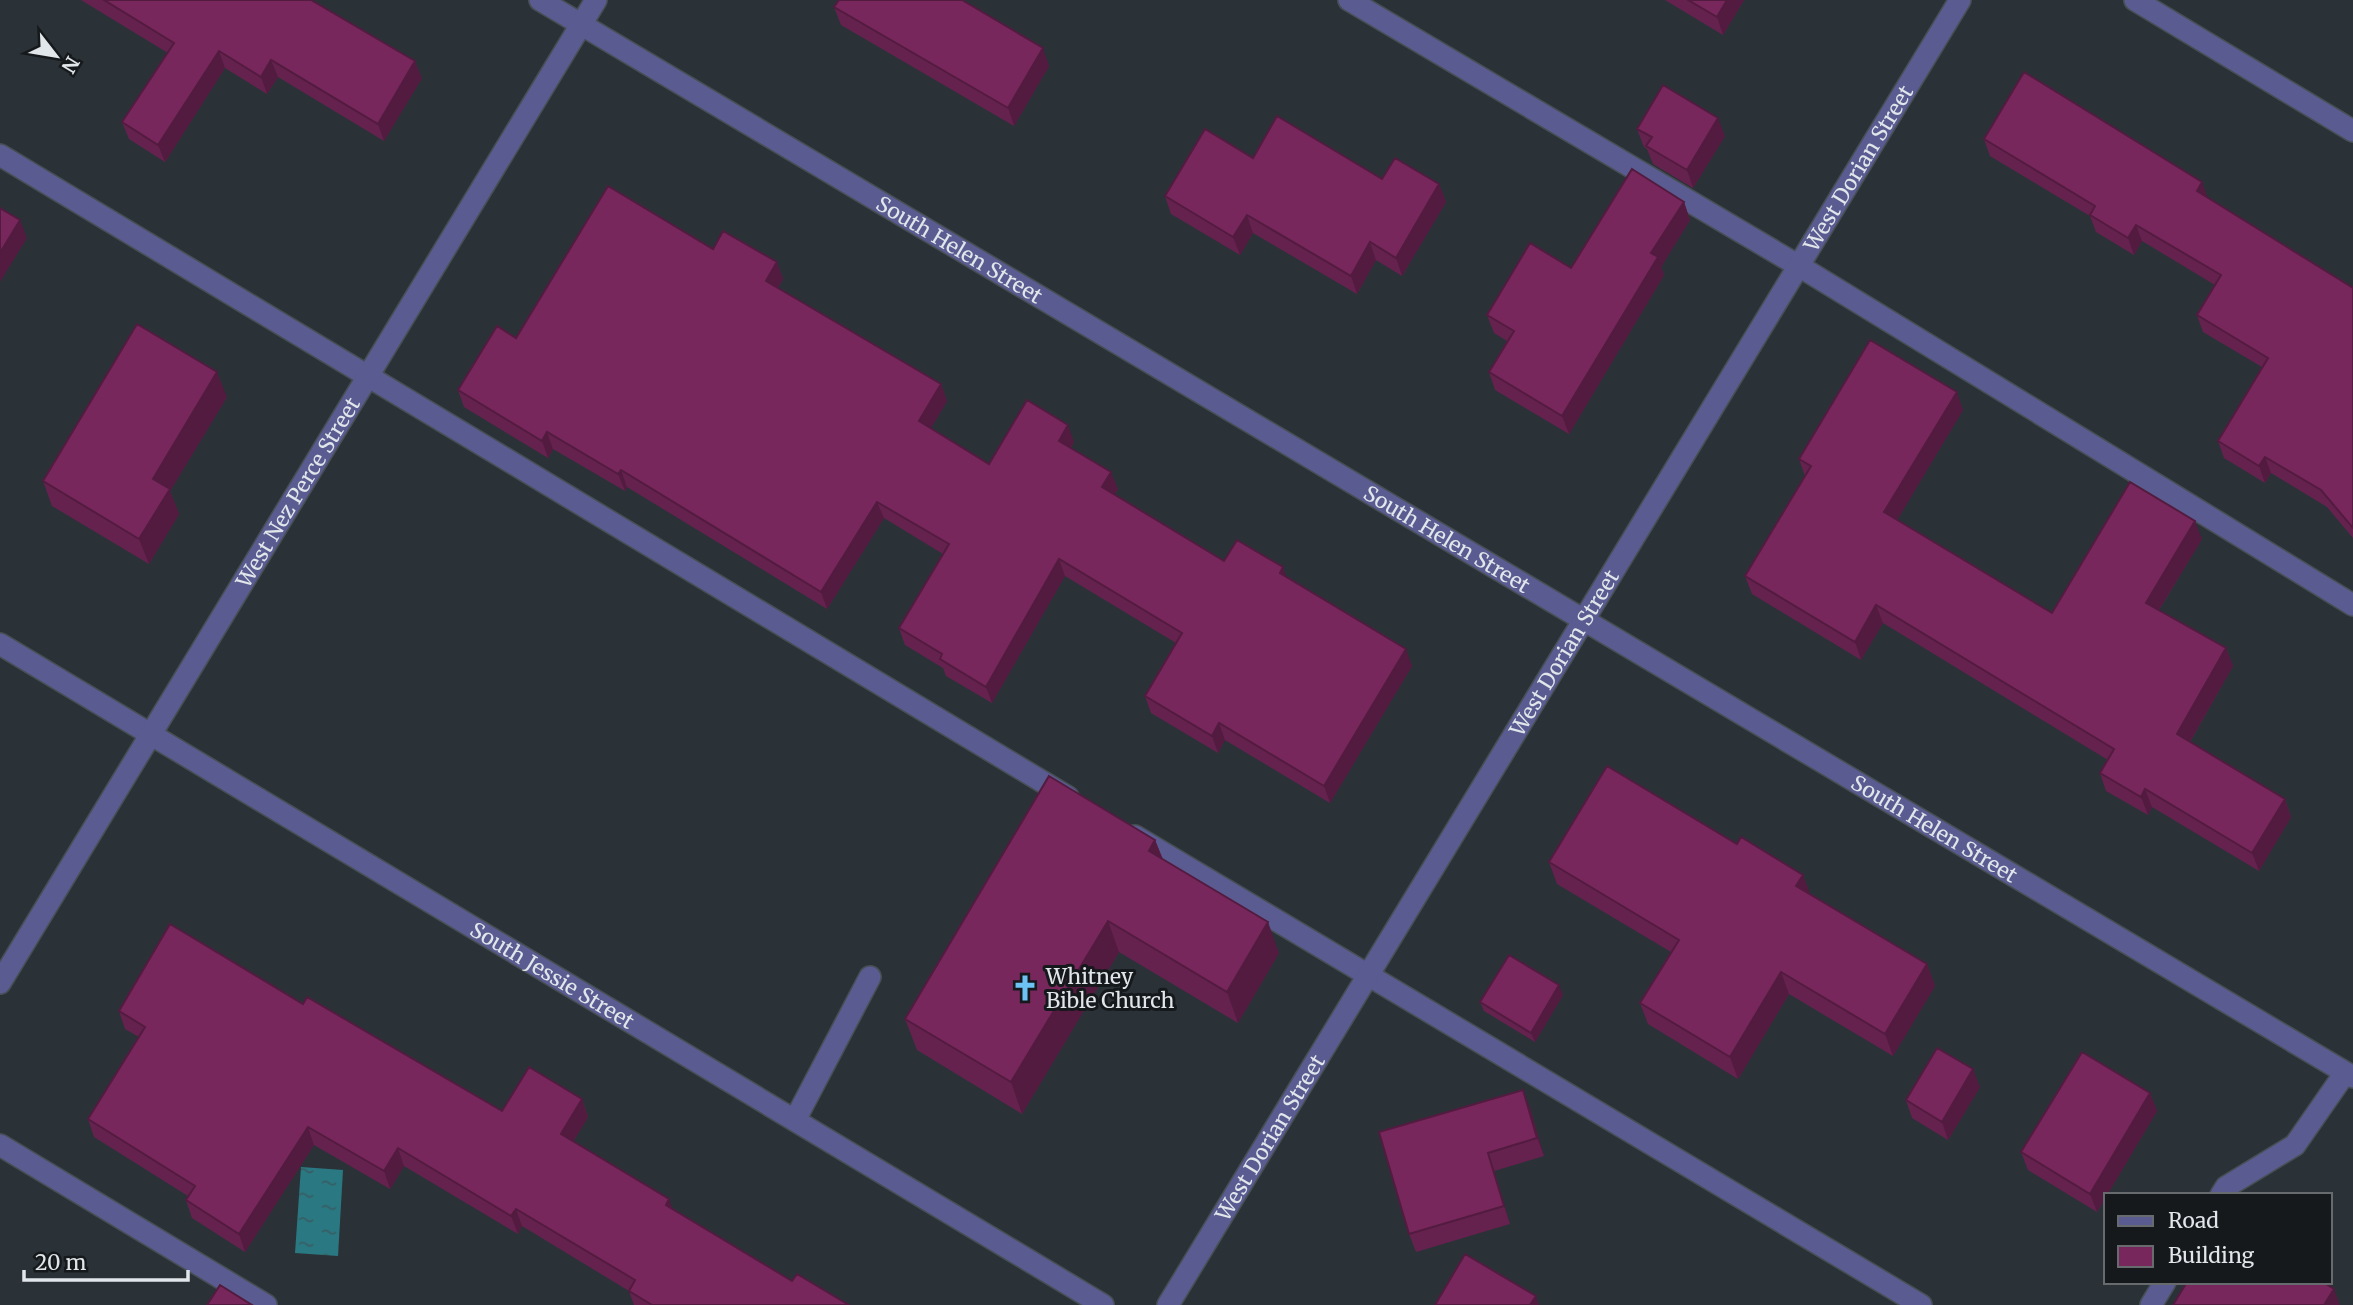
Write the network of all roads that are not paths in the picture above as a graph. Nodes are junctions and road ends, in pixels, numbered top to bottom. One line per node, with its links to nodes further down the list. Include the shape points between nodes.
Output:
1 (540, 0): 6 (street, South Helen Street)
2 (596, 0): 6 (street, West Nez Perce Street)
3 (1349, 0): 9 (street)
4 (1960, 0): 9 (street, West Dorian Street)
5 (2135, 0): 7 (street)
6 (582, 24): 10 (street, West Nez Perce Street); 12 (street, South Helen Street)
7 (2353, 131)
8 (0, 155): 10 (street)
9 (1799, 265): 11 (street); 12 (street, West Dorian Street)
10 (368, 377): 14 (street, West Nez Perce Street); 15 (street)
11 (2353, 605)
12 (1584, 620): 17 (street, West Dorian Street); 20 (street, South Helen Street)
13 (0, 644): 14 (street, South Jessie Street)
14 (151, 734): 19 (street, West Nez Perce Street); 21 (street, South Jessie Street)
15 (1090, 810)
16 (1114, 824): 17 (street)
17 (1368, 976): 27 (street, West Dorian Street); 28 (street)
18 (870, 977): 21 (street)
19 (0, 983)
20 (2349, 1075): 23 (street, via 2295,1145)
21 (795, 1120): 26 (street, South Jessie Street)
22 (0, 1145): 25 (street)
23 (2222, 1193)
24 (2164, 1284): 29 (street)
25 (266, 1305)
26 (1103, 1305)
27 (1168, 1305)
28 (1921, 1305)
29 (2151, 1305)

